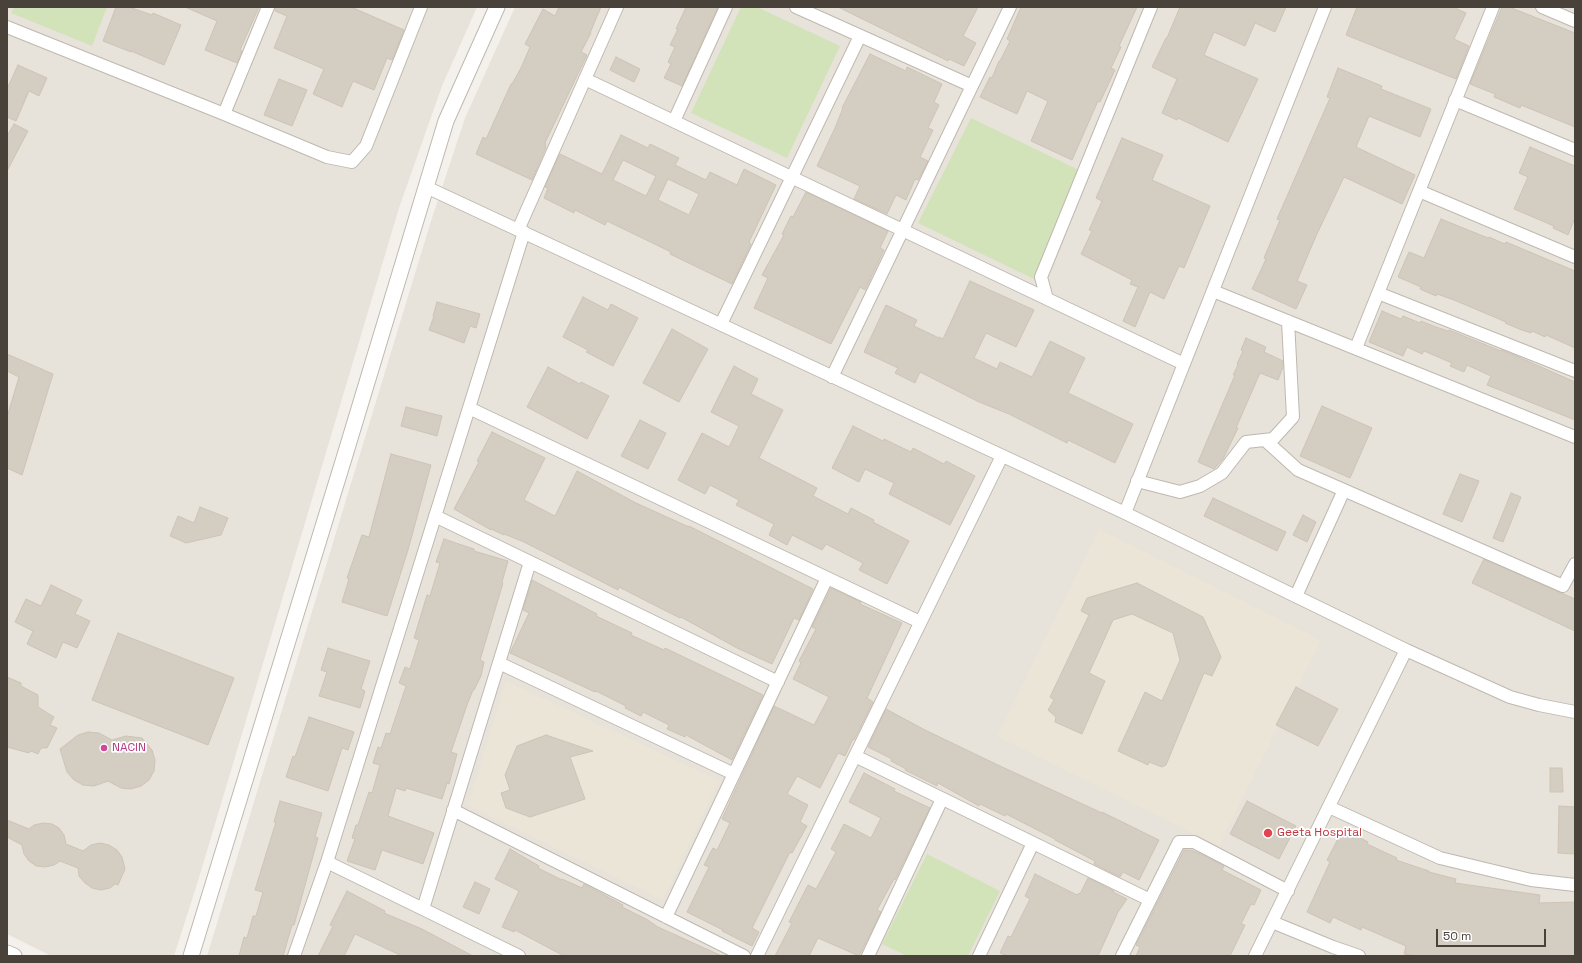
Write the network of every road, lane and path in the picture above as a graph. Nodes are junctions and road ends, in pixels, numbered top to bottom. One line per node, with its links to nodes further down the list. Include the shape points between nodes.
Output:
1 (268, 7): 18 (street)
2 (420, 7): 18 (street, via 366,146 352,162 327,157)
3 (497, 7): 22 (street, via 446,121)
4 (617, 7): 15 (street)
5 (726, 7): 19 (street)
6 (796, 7): 14 (street)
7 (1010, 7): 16 (street)
8 (1151, 7): 29 (street, via 1042,277)
9 (1325, 7): 27 (street)
10 (1493, 7): 17 (street)
11 (1542, 7): 12 (street)
12 (1575, 21)
13 (7, 27): 18 (street)
14 (860, 36): 16 (street); 21 (street)
15 (585, 79): 19 (street); 25 (street)
16 (972, 86): 24 (street)
17 (1455, 100): 20 (street); 23 (street)
18 (224, 114)
19 (674, 121): 21 (street)
20 (1575, 150)
21 (792, 177): 24 (street); 31 (street)
22 (426, 187): 25 (street); 68 (street)
23 (1419, 191): 26 (street); 28 (street)
24 (903, 230): 29 (street); 35 (street)
25 (521, 231): 31 (street); 36 (street)
26 (1575, 257)
27 (1213, 291): 30 (street); 33 (street)
28 (1378, 293): 32 (street); 34 (street)
29 (1047, 299): 33 (street)
30 (1288, 321): 32 (street); 38 (street, via 1293,417 1273,439)
31 (721, 324): 35 (street)
32 (1356, 348): 37 (street)
33 (1184, 364): 40 (street)
34 (1575, 371)
35 (832, 377): 39 (street)
36 (469, 408): 43 (street); 46 (street)
37 (1575, 437)
38 (1265, 440): 40 (street, via 1246,442 1222,473 1200,486 1180,492); 41 (street, via 1298,470)
39 (1002, 456): 42 (street); 48 (street)
40 (1137, 481): 42 (street)
41 (1344, 490): 45 (street, via 1563,586); 47 (street)
42 (1125, 513): 47 (street)
43 (435, 516): 44 (street); 59 (street)
44 (530, 562): 50 (street); 51 (street)
45 (1575, 564)
46 (827, 578): 48 (street); 51 (street)
47 (1296, 596): 49 (street)
48 (920, 622): 53 (street)
49 (1406, 650): 52 (street, via 1510,697); 56 (street)
50 (499, 663): 54 (street); 57 (street)
51 (778, 682): 54 (street)
52 (1575, 712)
53 (855, 756): 55 (street); 72 (street)
54 (734, 774): 64 (street)
55 (942, 799): 58 (street); 73 (street)
56 (1329, 807): 60 (street, via 1440,858 1531,880); 61 (street)
57 (453, 810): 63 (street); 64 (street)
58 (1033, 843): 62 (street); 74 (street)
59 (327, 862): 63 (street); 69 (street)
60 (1575, 885)
61 (1288, 891): 62 (street, via 1194,842 1180,842); 65 (street)
62 (1150, 900): 75 (street)
63 (423, 909): 70 (street)
64 (666, 917): 71 (street)
65 (1272, 922): 76 (street); 77 (street)
66 (7, 952): 67 (street)
67 (14, 956)
68 (191, 956)
69 (294, 956)
70 (519, 956)
71 (744, 956)
72 (757, 956)
73 (868, 956)
74 (979, 956)
75 (1122, 956)
76 (1255, 956)
77 (1360, 956)

